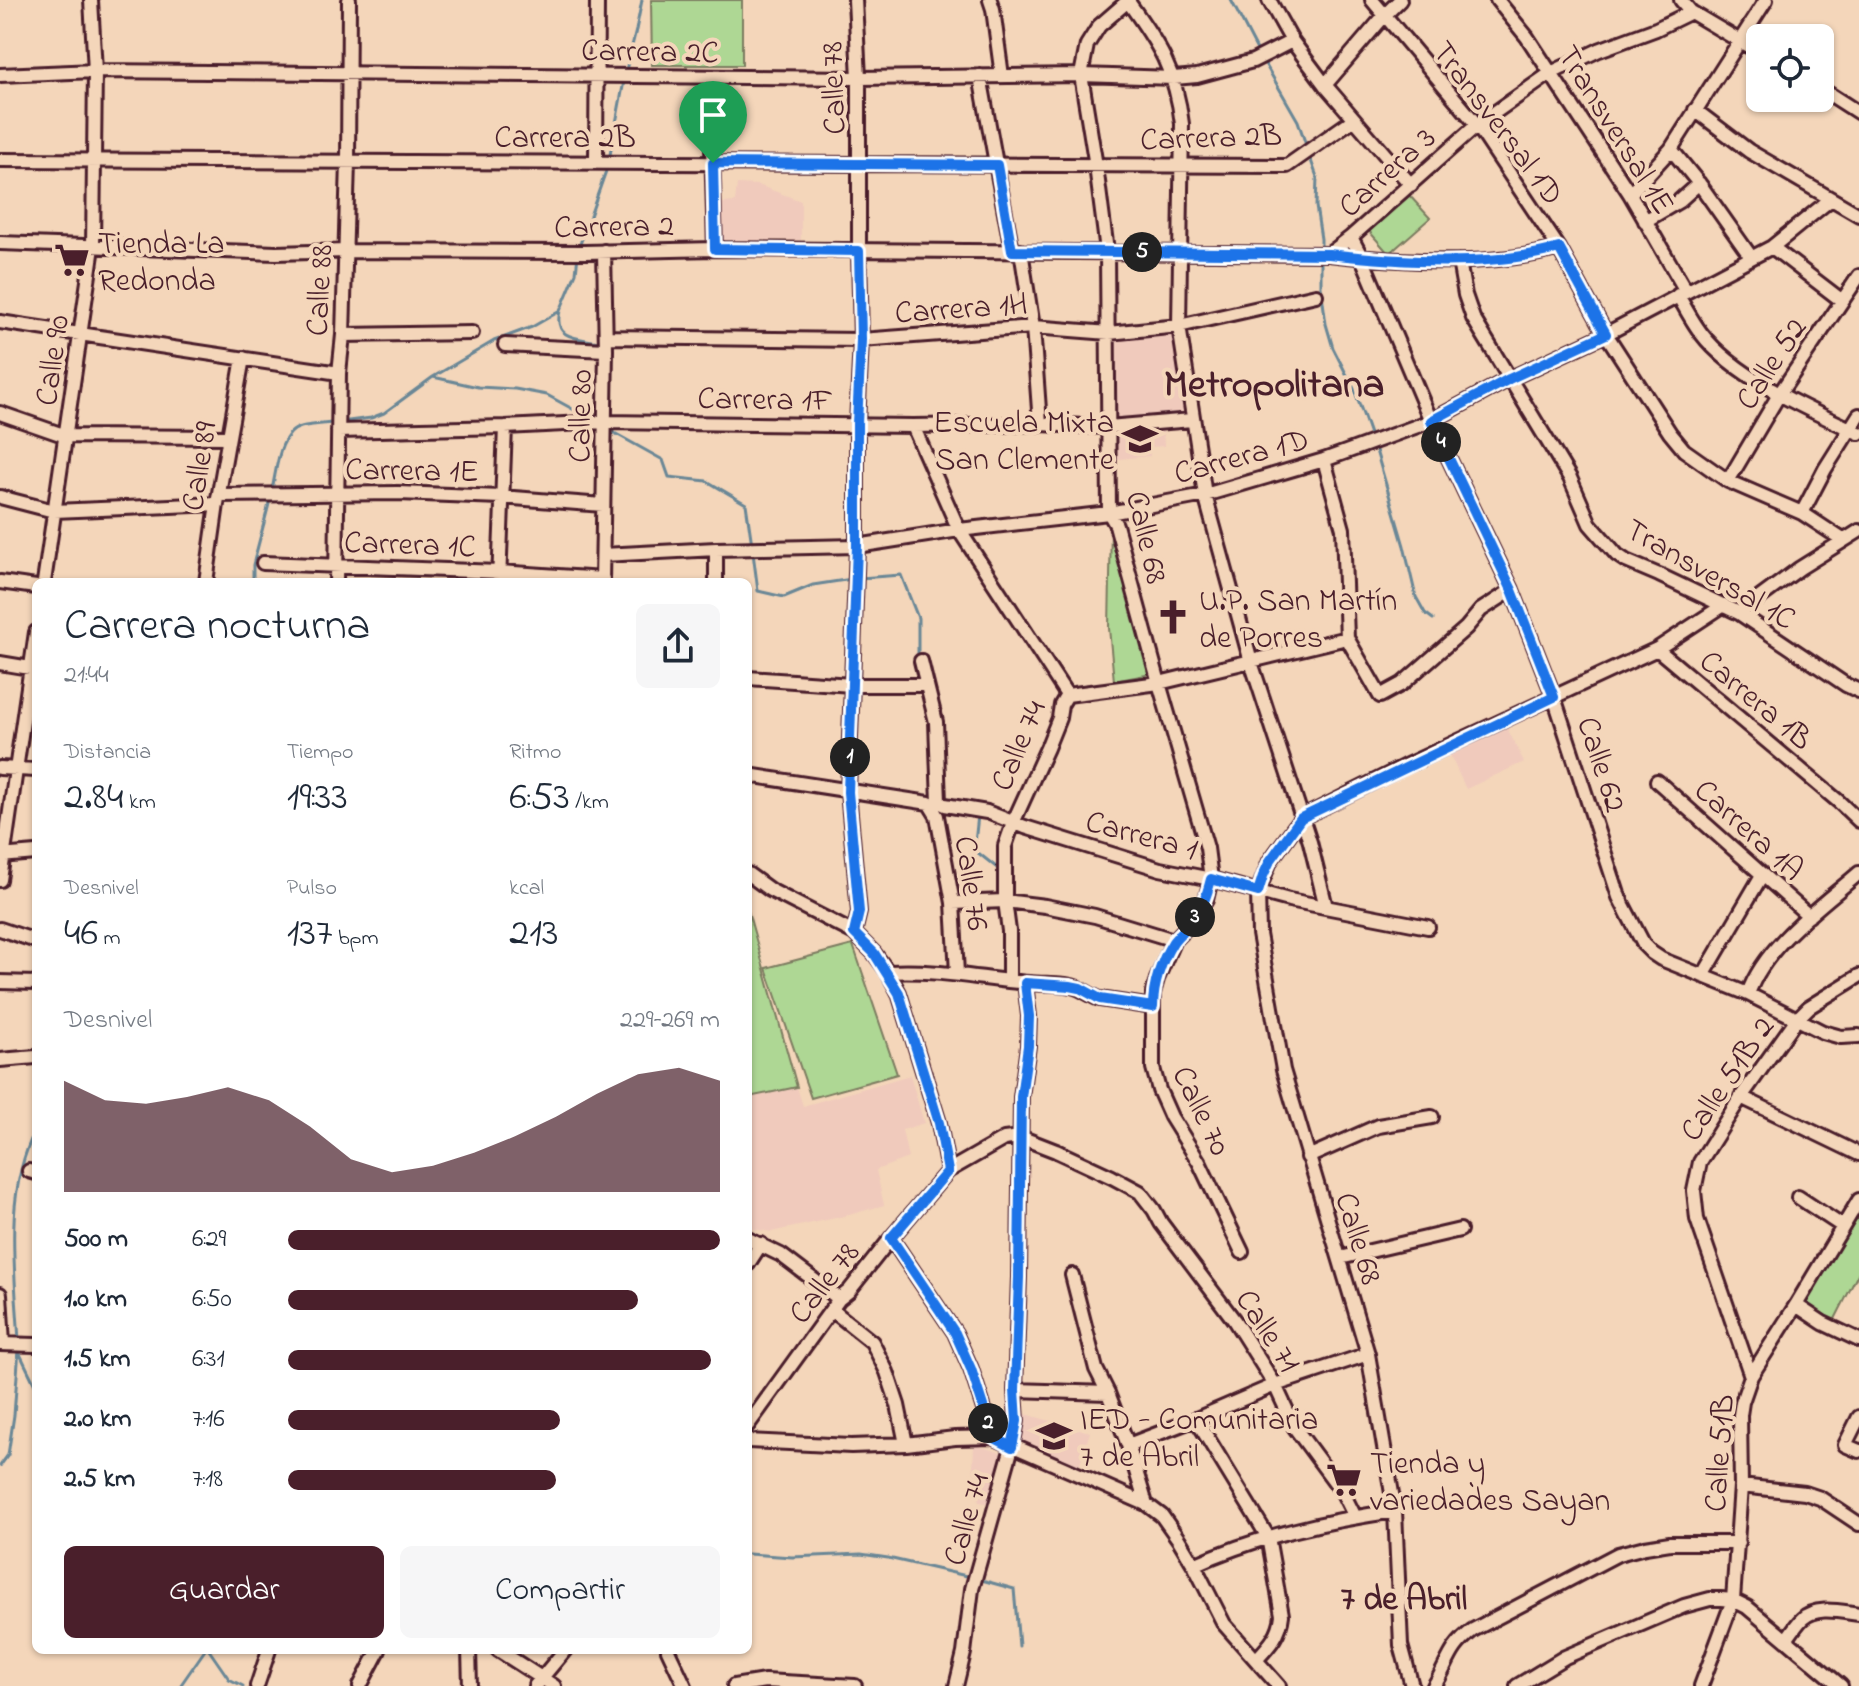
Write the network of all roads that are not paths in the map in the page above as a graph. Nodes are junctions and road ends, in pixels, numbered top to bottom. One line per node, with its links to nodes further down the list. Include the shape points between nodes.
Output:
1 (91, 0): 18 (street, Calle 90)
2 (349, 0): 19 (street, Calle 88)
3 (597, 0): 23 (street)
4 (855, 0): 27 (street, Calle 78)
5 (1128, 0): 22 (street, Calle 68, via 1087,45); 28 (street)
6 (1269, 0): 15 (street)
7 (1372, 0): 14 (street, Transversal 1D)
8 (1400, 0): 14 (street)
9 (1497, 0): 20 (street, Transversal 1E)
10 (1681, 0): 13 (street)
11 (1766, 0): 16 (street)
12 (996, 3): 25 (street)
13 (1691, 12): 16 (street); 20 (street, Carrera 3)
14 (1384, 16): 29 (street); 34 (street, Transversal 1D)
15 (1292, 41): 28 (street, Carrera 2C, via 1253,61); 29 (street)
16 (1740, 41): 17 (street); 31 (street)
17 (1746, 45)
18 (95, 71): 19 (street, Carrera 2C); 21 (street, Carrera 2C); 37 (street, Calle 90)
19 (349, 73): 23 (street, Carrera 2C); 39 (street, Calle 88)
20 (1551, 73): 34 (street, Carrera 3); 47 (street, Transversal 1E)
21 (0, 75)
22 (1081, 75): 25 (street, Carrera 2C); 28 (street, Carrera 2C); 44 (street, Calle 68)
23 (596, 76): 26 (street, Carrera 2C); 38 (street)
24 (980, 76): 25 (street, Carrera 2C); 27 (street, Carrera 2C); 43 (street)
25 (1002, 76)
26 (710, 77): 27 (street, Carrera 2C); 40 (street)
27 (859, 78): 41 (street, Calle 78)
28 (1174, 78): 42 (street)
29 (1325, 85): 33 (street)
30 (1834, 97): 32 (street)
31 (1695, 110): 35 (street); 48 (street, via 1749,151)
32 (1859, 113)
33 (1354, 119): 42 (street, Carrera 2B, via 1287,166); 46 (street)
34 (1477, 125): 46 (street, Carrera 3); 55 (street, Transversal 1D)
35 (1671, 149): 45 (street); 47 (street)
36 (0, 160): 37 (street, Carrera 2B)
37 (93, 160): 39 (street, Carrera 2B); 53 (street, Calle 90)
38 (598, 161): 39 (street, Carrera 2B); 40 (street, Carrera 2B)
39 (348, 162): 57 (street, Calle 88)
40 (713, 163): 41 (street, Carrera 2B); 56 (street)
41 (859, 164): 43 (street, Carrera 2B); 59 (street, Calle 78)
42 (1182, 164): 44 (street, Carrera 2B); 62 (street)
43 (997, 165): 44 (street, Carrera 2B); 60 (street)
44 (1096, 166): 61 (street, Calle 68)
45 (1699, 183): 50 (street); 64 (street)
46 (1411, 185): 51 (street, Carrera 3)
47 (1630, 194): 50 (street, Transversal 1E)
48 (1831, 199): 49 (street); 54 (street, Carrera 1D)
49 (1859, 215)
50 (1645, 221): 68 (street, Transversal 1E)
51 (1357, 232): 63 (street, Carrera 3); 65 (street, Calle 62)
52 (0, 243): 53 (street, Carrera 2)
53 (93, 247): 57 (street, Carrera 2); 76 (street, Calle 90)
54 (1772, 247): 64 (street, Carrera 1D); 70 (street)
55 (1559, 248): 66 (street, Carrera 2, via 1522,257); 77 (street, Transversal 1D)
56 (715, 249): 58 (street, Carrera 2); 59 (street, Carrera 2)
57 (346, 251): 58 (street, Carrera 2); 78 (street, Calle 88)
58 (604, 251): 80 (street, Calle 80)
59 (859, 251): 60 (street, Carrera 2); 79 (street, Calle 78)
60 (1017, 251): 61 (street, Carrera 2); 73 (street)
61 (1107, 251): 62 (street, Carrera 2); 75 (street, Calle 68)
62 (1180, 253): 63 (street, Carrera 2); 72 (street)
63 (1323, 254): 65 (street, Carrera 2)
64 (1751, 257): 68 (street, Carrera 1D)
65 (1362, 258): 66 (street, Carrera 2); 89 (street, Calle 62)
66 (1459, 261): 84 (street, Transversal 1C, via 1469,310)
67 (1859, 276): 70 (street, Calle 52)
68 (1682, 293): 77 (street, Carrera 1D); 85 (street, Transversal 1E, via 1701,334 1716,350)
69 (1316, 295): 72 (street, Carrera 1H)
70 (1841, 300): 85 (street, Calle 52)
71 (0, 322): 76 (street)
72 (1179, 326): 75 (street, Carrera 1H); 88 (street)
73 (1033, 327): 75 (street, Carrera 1H); 79 (street, Carrera 1H); 92 (street)
74 (472, 333): 78 (street)
75 (1109, 333): 96 (street, Calle 68)
76 (81, 334): 82 (street); 98 (street, Calle 90)
77 (1606, 334): 84 (street, Carrera 1D); 101 (street, Transversal 1D, via 1684,450)
78 (343, 335): 83 (street, Calle 88)
79 (861, 340): 80 (street, Carrera 1H); 91 (street, Calle 78)
80 (606, 344): 81 (street, Carrera 1H); 90 (street, Calle 80)
81 (505, 345)
82 (243, 358): 83 (street); 99 (street, Calle 89)
83 (339, 373): 93 (street, Calle 88)
84 (1509, 379): 89 (street, Carrera 1D); 129 (street, Transversal 1C, via 1570,478 1590,524 1617,555)
85 (1780, 393): 97 (street, Transversal 1E); 101 (street, Calle 52)
86 (0, 413): 98 (street)
87 (1859, 415): 97 (street)
88 (1192, 420): 96 (street, Carrera 1F); 103 (street)
89 (1431, 421): 100 (street, Carrera 1D); 128 (street, Calle 62)
90 (604, 422): 91 (street, Carrera 1F); 95 (street, Carrera 1F); 107 (street, Calle 80)
91 (857, 424): 94 (street, Carrera 1F); 114 (street, Calle 78)
92 (1040, 424): 94 (street, Carrera 1F); 96 (street, Carrera 1F)
93 (338, 425): 95 (street, Carrera 1F); 102 (street, Calle 88)
94 (913, 426): 111 (street, Calle 74)
95 (505, 427): 105 (street)
96 (1108, 427): 109 (street, Calle 68)
97 (1855, 431): 110 (street, via 1825,469)
98 (66, 436): 99 (street); 108 (street, Calle 90)
99 (228, 437): 106 (street, Calle 89)
100 (1324, 460): 103 (street, Carrera 1D); 131 (street, via 1343,529)
101 (1728, 481): 110 (street, Transversal 1D)
102 (337, 493): 105 (street, Carrera 1E); 106 (street, Carrera 1E); 118 (street, Calle 88)
103 (1205, 495): 109 (street, Carrera 1D); 134 (street)
104 (0, 497): 108 (street, Carrera 1E)
105 (501, 497): 107 (street, Carrera 1E); 119 (street)
106 (218, 500): 108 (street, Carrera 1E); 121 (street, Calle 89)
107 (603, 505): 116 (street, Calle 80)
108 (54, 511): 120 (street, Calle 90)
109 (1109, 513): 111 (street, Carrera 1D); 139 (street, Calle 68)
110 (1802, 513): 113 (street, Transversal 1D)
111 (959, 530): 114 (street, Carrera 1D); 143 (street, Calle 74)
112 (1859, 531): 113 (street, Carrera 1B)
113 (1843, 540): 130 (street, Carrera 1B)
114 (857, 546): 115 (street, Carrera 1D); 140 (street, Calle 78)
115 (716, 549): 116 (street, Carrera 1D); 125 (street)
116 (603, 555): 124 (street, Calle 80)
117 (263, 563): 118 (street, Carrera 1C)
118 (337, 567): 119 (street, Carrera 1C); 122 (street, Calle 88)
119 (499, 577): 123 (street, Carrera 1C)
120 (45, 578)
121 (207, 578)
122 (336, 578)
123 (525, 578)
124 (602, 578)
125 (716, 578)
126 (0, 582): 127 (street)
127 (32, 586)
128 (1512, 590): 131 (street, via 1481,610 1402,684 1380,696); 144 (street, Calle 62)
129 (1724, 605): 130 (street, Transversal 1C); 132 (street, Carrera 1B)
130 (1739, 613): 142 (street, Transversal 1C)
131 (1347, 638): 134 (street)
132 (1657, 649): 144 (street, Carrera 1B); 153 (street, Carrera 1B)
133 (921, 661): 141 (street, Calle 76)
134 (1251, 662): 139 (street); 152 (street)
135 (0, 663): 136 (street)
136 (32, 669)
137 (32, 675): 146 (street)
138 (752, 678): 140 (street)
139 (1159, 683): 143 (street); 160 (street, Calle 68, via 1207,848)
140 (852, 685): 141 (street); 150 (street, Calle 78)
141 (922, 685): 151 (street, Calle 76, via 936,722)
142 (1859, 691)
143 (1067, 695): 154 (street, Calle 74)
144 (1554, 697): 152 (street, Carrera 1B); 174 (street, Calle 62, via 1619,897 1644,945)
145 (0, 768): 146 (street)
146 (16, 770): 147 (street); 156 (street)
147 (32, 770)
148 (752, 776): 150 (street, Carrera 1)
149 (1657, 781): 158 (street, Carrera 1A)
150 (848, 792): 151 (street, Carrera 1); 169 (street, Calle 78, via 859,912)
151 (934, 803): 154 (street, Carrera 1, via 987,812); 164 (street, Calle 76)
152 (1301, 818): 162 (street, Calle 68, via 1270,861); 165 (street)
153 (1859, 821)
154 (1013, 823): 160 (street, Carrera 1, via 1160,869); 163 (street, Calle 74, via 1005,846)
155 (32, 853): 156 (street)
156 (2, 856): 161 (street)
157 (1859, 873): 166 (street)
158 (1762, 875): 166 (street, Carrera 1A); 174 (street)
159 (752, 877): 169 (street)
160 (1211, 879): 162 (street, Carrera 1); 171 (street, via 1206,900)
161 (0, 880)
162 (1258, 892): 165 (street, Carrera 1); 190 (street, Calle 68, via 1259,934 1283,1070)
163 (1005, 901): 164 (street); 171 (street, via 1095,916); 176 (street, Calle 74)
164 (953, 903): 173 (street, Calle 76)
165 (1326, 907): 167 (street, Carrera 1)
166 (1809, 916): 180 (street, via 1770,955)
167 (1428, 927)
168 (0, 929): 170 (street)
169 (854, 933): 172 (street)
170 (32, 940)
171 (1174, 940): 181 (street, Calle 70, via 1157,979)
172 (888, 972): 173 (street); 191 (street, via 939,1123)
173 (957, 973): 176 (street)
174 (1703, 976): 180 (street)
175 (1859, 976): 182 (street, Calle 51B 2)
176 (1009, 980): 179 (street)
177 (0, 982): 178 (street)
178 (32, 983)
179 (1025, 983): 181 (street, via 1070,986 1100,999); 188 (street, Calle 74, via 1029,1016)
180 (1748, 994): 182 (street)
181 (1153, 1007): 198 (street, Calle 70, via 1152,1056 1159,1090)
182 (1796, 1020): 183 (street, via 1841,1037); 186 (street, Calle 51B 2)
183 (1859, 1036)
184 (32, 1057): 185 (street)
185 (0, 1060)
186 (1741, 1097): 189 (street); 208 (street, Calle 51B 2, via 1700,1162 1694,1191 1697,1219)
187 (1432, 1117): 190 (street, via 1378,1126)
188 (1020, 1137): 191 (street, via 1004,1139); 209 (street, Calle 71, via 1140,1192); 210 (street, Calle 74)
189 (1859, 1154)
190 (1308, 1157): 199 (street, Calle 68)
191 (948, 1171): 196 (street, Calle 78)
192 (1798, 1197): 194 (street)
193 (1859, 1200): 194 (street, Calle 51B)
194 (1842, 1226): 203 (street, Calle 51B)
195 (1460, 1230): 199 (street)
196 (891, 1238): 202 (street, Calle 78); 215 (street, via 955,1333)
197 (754, 1241): 202 (street, via 781,1255)
198 (1242, 1252)
199 (1340, 1258): 207 (street, Calle 68)
200 (1072, 1275): 211 (street, via 1096,1369)
201 (0, 1294): 205 (street)
202 (835, 1304): 213 (street, Calle 78); 217 (street, via 872,1342 887,1372)
203 (1796, 1305): 204 (street); 208 (street, Calle 51B)
204 (1859, 1340)
205 (5, 1344): 206 (street)
206 (31, 1344)
207 (1368, 1354): 209 (street); 223 (street, Calle 68)
208 (1751, 1376): 221 (street, Calle 51B, via 1740,1415)
209 (1275, 1385): 214 (street); 224 (street, Calle 71, via 1295,1428)
210 (1015, 1390): 211 (street); 219 (street, Calle 74)
211 (1108, 1393): 218 (street)
212 (1859, 1417): 220 (street, via 1845,1445)
213 (752, 1419)
214 (1196, 1419): 218 (street); 226 (street)
215 (993, 1437): 217 (street); 219 (street)
216 (752, 1441): 217 (street)
217 (906, 1444)
218 (1128, 1445): 222 (street)
219 (1012, 1447): 222 (street); 247 (street, Calle 74, via 975,1578)
220 (1859, 1451)
221 (1741, 1486): 225 (street, via 1805,1493); 227 (street, Calle 51B)
222 (1146, 1504): 228 (street, via 1162,1516)
223 (1395, 1511): 224 (street); 249 (street, Calle 68, via 1401,1645)
224 (1355, 1517): 226 (street)
225 (1859, 1524)
226 (1268, 1537): 228 (street); 238 (street, via 1281,1626)
227 (1738, 1543): 229 (street, Calle 51B); 250 (street, via 1694,1542 1618,1554 1466,1635)
228 (1194, 1565): 238 (street, via 1224,1624)
229 (1733, 1600): 231 (street); 251 (street, via 1684,1606 1565,1657); 252 (street, Calle 51B)
230 (1859, 1614): 231 (street, via 1811,1612)
231 (1786, 1640): 253 (street)
232 (268, 1654): 240 (street)
233 (377, 1654): 241 (street)
234 (469, 1654): 242 (street)
235 (503, 1654): 239 (street)
236 (562, 1654): 239 (street)
237 (670, 1654): 244 (street)
238 (1256, 1660): 248 (street)
239 (539, 1682): 243 (street)
240 (257, 1686)
241 (360, 1686)
242 (470, 1686)
243 (554, 1686)
244 (685, 1686)
245 (734, 1686): 246 (street, via 765,1681)
246 (855, 1686)
247 (956, 1686)
248 (1279, 1686)
249 (1412, 1686)
250 (1434, 1686)
251 (1517, 1686)
252 (1701, 1686)
253 (1841, 1686)

